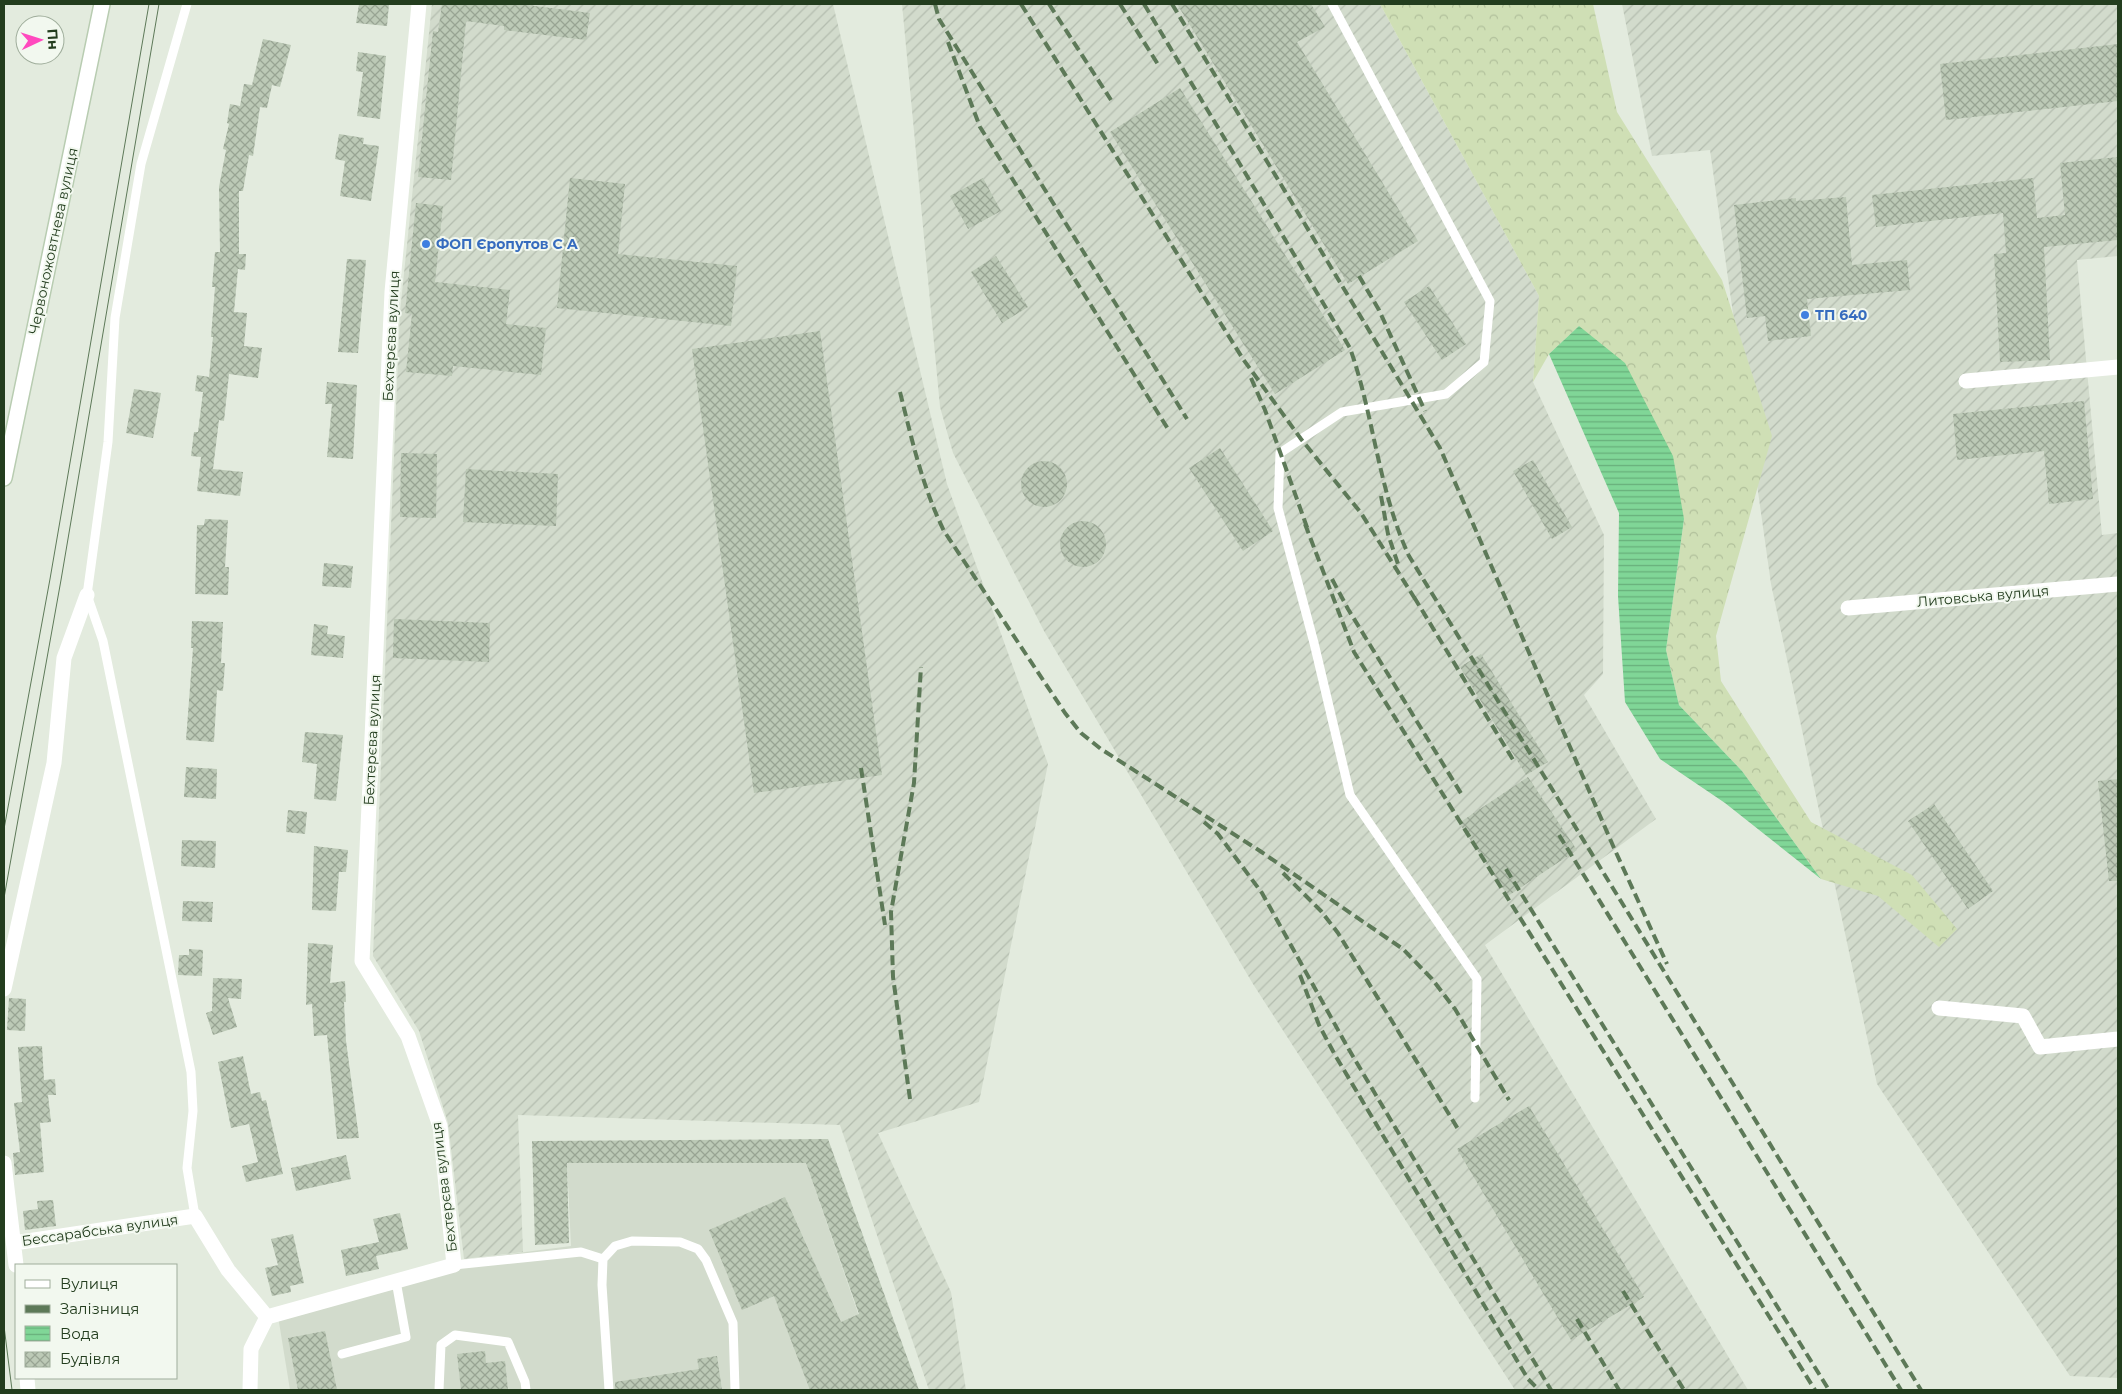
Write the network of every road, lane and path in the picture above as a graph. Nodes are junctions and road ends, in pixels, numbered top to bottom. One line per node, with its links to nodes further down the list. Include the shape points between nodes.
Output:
1 (102, 4): 7 (street, Червоножовтнева вулиця)
2 (187, 4): 9 (lane, via 141,164 115,318 108,442)
3 (419, 4): 20 (street, Бехтерєва вулиця, via 392,292 362,961 408,1036 440,1126)
4 (1332, 4): 14 (lane, via 1490,301 1486,345 1484,362 1446,394 1342,412 1280,453 1278,508 1350,796 1477,979)
5 (2118, 367): 6 (street)
6 (1966, 380)
7 (4, 478)
8 (2118, 584): 10 (street, Литовська вулиця)
9 (87, 595): 11 (street, via 64,658 54,763); 16 (lane, via 103,641 191,1072 193,1111 187,1168)
10 (1848, 608)
11 (4, 988)
12 (1939, 1008): 13 (street, via 2023,1016 2040,1047)
13 (2118, 1039)
14 (1475, 1098)
15 (4, 1163): 17 (street)
16 (195, 1216): 17 (street, Бессарабська вулиця); 22 (street, Бессарабська вулиця, via 228,1270)
17 (14, 1243): 19 (street)
18 (603, 1259): 20 (lane, via 581,1252); 27 (lane); 28 (lane, via 615,1246 632,1242 680,1242 698,1249 706,1260 733,1324)
19 (16, 1264)
20 (454, 1265): 21 (street, Бехтерєва вулиця)
21 (396, 1281): 22 (street, Бехтерєва вулиця); 23 (lane, via 406,1337)
22 (267, 1317): 24 (street, via 251,1349)
23 (342, 1354)
24 (250, 1390)
25 (439, 1390): 26 (lane, via 441,1346 455,1336 508,1342)
26 (526, 1390)
27 (609, 1390)
28 (735, 1390)

